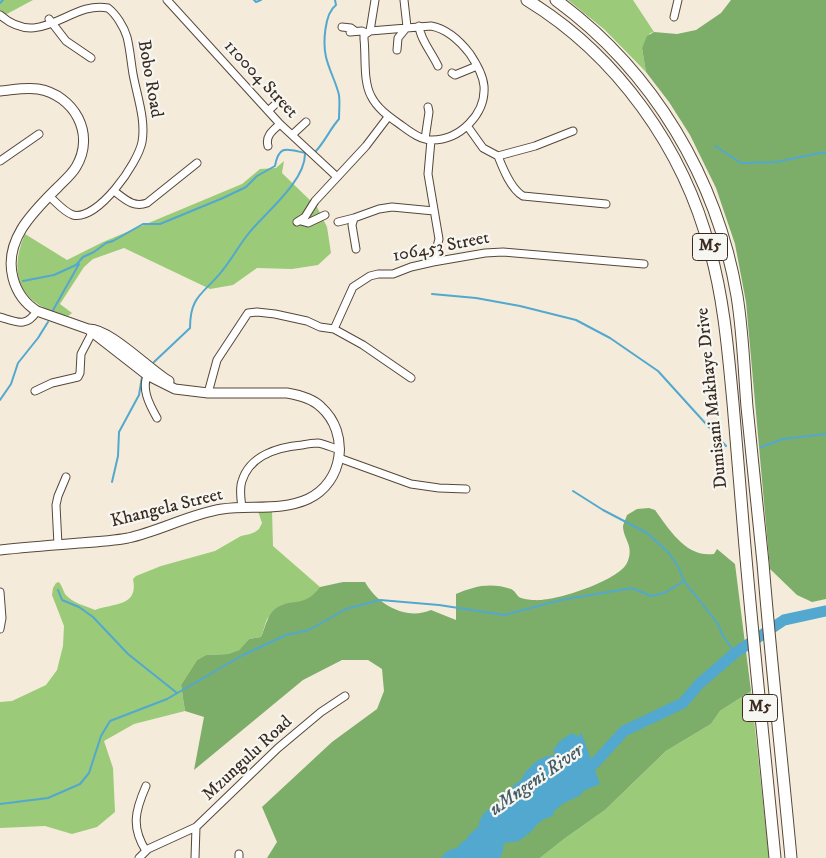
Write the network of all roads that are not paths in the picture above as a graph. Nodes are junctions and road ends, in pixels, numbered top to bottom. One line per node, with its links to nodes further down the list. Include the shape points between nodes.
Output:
1 (167, 0): 22 (street, 110004 Street)
2 (375, 0): 13 (street)
3 (404, 0): 12 (street)
4 (528, 0): 70 (main road, Dumisani Makhaye Drive / M5, via 585,43 627,88 662,138 698,213 716,275 727,334)
5 (556, 0): 71 (main road, Dumisani Makhaye Drive / M5, via 609,45 645,85 672,124 703,182 731,268 738,306)
6 (678, 0): 8 (street)
7 (0, 15): 9 (street, Bobo Road, via 13,24 28,27)
8 (674, 17)
9 (49, 19): 15 (street, via 66,41); 36 (street, Bobo Road, via 78,4 92,3 108,8 126,35 142,119 142,142 136,160)
10 (342, 26): 13 (street, via 351,28 353,32)
11 (419, 26): 12 (street); 16 (street, via 421,37); 17 (street, via 439,27 448,32 462,44)
12 (407, 27): 13 (street); 14 (street, via 398,38)
13 (368, 32): 23 (street, via 364,40 369,90)
14 (398, 50)
15 (91, 58)
16 (438, 66)
17 (477, 66): 18 (street, via 455,75); 26 (street, via 483,79 483,97)
18 (452, 73)
19 (0, 91): 37 (street, via 37,88 51,92 62,97 80,119 83,136 76,168)
20 (280, 100): 22 (street)
21 (428, 107): 30 (street)
22 (268, 111): 25 (street, 110004 Street)
23 (388, 117): 30 (street, via 412,134); 35 (street, via 366,146)
24 (306, 122): 29 (street)
25 (280, 124): 29 (street, 110004 Street); 31 (street, via 266,139)
26 (468, 127): 30 (street, via 452,136); 32 (street, via 483,148)
27 (573, 131): 32 (street)
28 (39, 134): 33 (street)
29 (292, 135): 35 (street, 110004 Street)
30 (428, 140): 39 (street, via 428,174)
31 (268, 146)
32 (498, 156): 38 (street, via 516,192 523,196)
33 (0, 161)
34 (197, 163): 36 (street, via 141,206 132,204)
35 (336, 176): 40 (street, via 299,222 308,224)
36 (114, 191): 37 (street, Bobo Road, via 78,215 72,215)
37 (49, 196): 46 (street, via 19,234 11,264 19,294)
38 (606, 204)
39 (434, 211): 41 (street, via 392,207); 44 (street, via 439,239)
40 (325, 215)
41 (354, 218): 42 (street); 43 (street)
42 (338, 222)
43 (356, 249)
44 (433, 262): 45 (street, 106453 Street, via 503,252); 48 (street, 106453 Street, via 393,274 378,274 357,284 350,292)
45 (644, 264)
46 (37, 311): 47 (street, via 27,322); 49 (street)
47 (0, 317)
48 (334, 329): 51 (street); 53 (street, via 275,314 248,314 217,360)
49 (91, 330): 50 (street, via 116,341); 52 (street, via 80,354 78,377)
50 (149, 372): 53 (street, via 192,392); 54 (street, via 145,382 146,395)
51 (411, 378)
52 (34, 391)
53 (208, 393): 55 (street, via 282,393 306,398 322,407 328,415 337,433)
54 (157, 418)
55 (340, 454): 57 (street, via 411,484); 58 (street, Khangela Street, via 334,475 327,485 308,499 282,506); 58 (street, via 312,443 281,447 268,453 251,466 242,479)
56 (66, 477): 59 (street, via 56,505)
57 (466, 488)
58 (242, 508): 59 (street, Khangela Street, via 222,509 128,538)
59 (58, 545): 60 (street, Khangela Street)
60 (0, 550)
61 (0, 592): 62 (street)
62 (0, 601): 63 (street)
63 (0, 629)
64 (345, 696): 66 (street, Mzungulu Road, via 278,748)
65 (146, 786): 67 (street, via 136,820 138,836)
66 (196, 827): 67 (street, Mzungulu Road); 69 (street)
67 (146, 851): 68 (street, Mzungulu Road)
68 (139, 858)
69 (195, 858)
70 (775, 858)
71 (791, 858)

